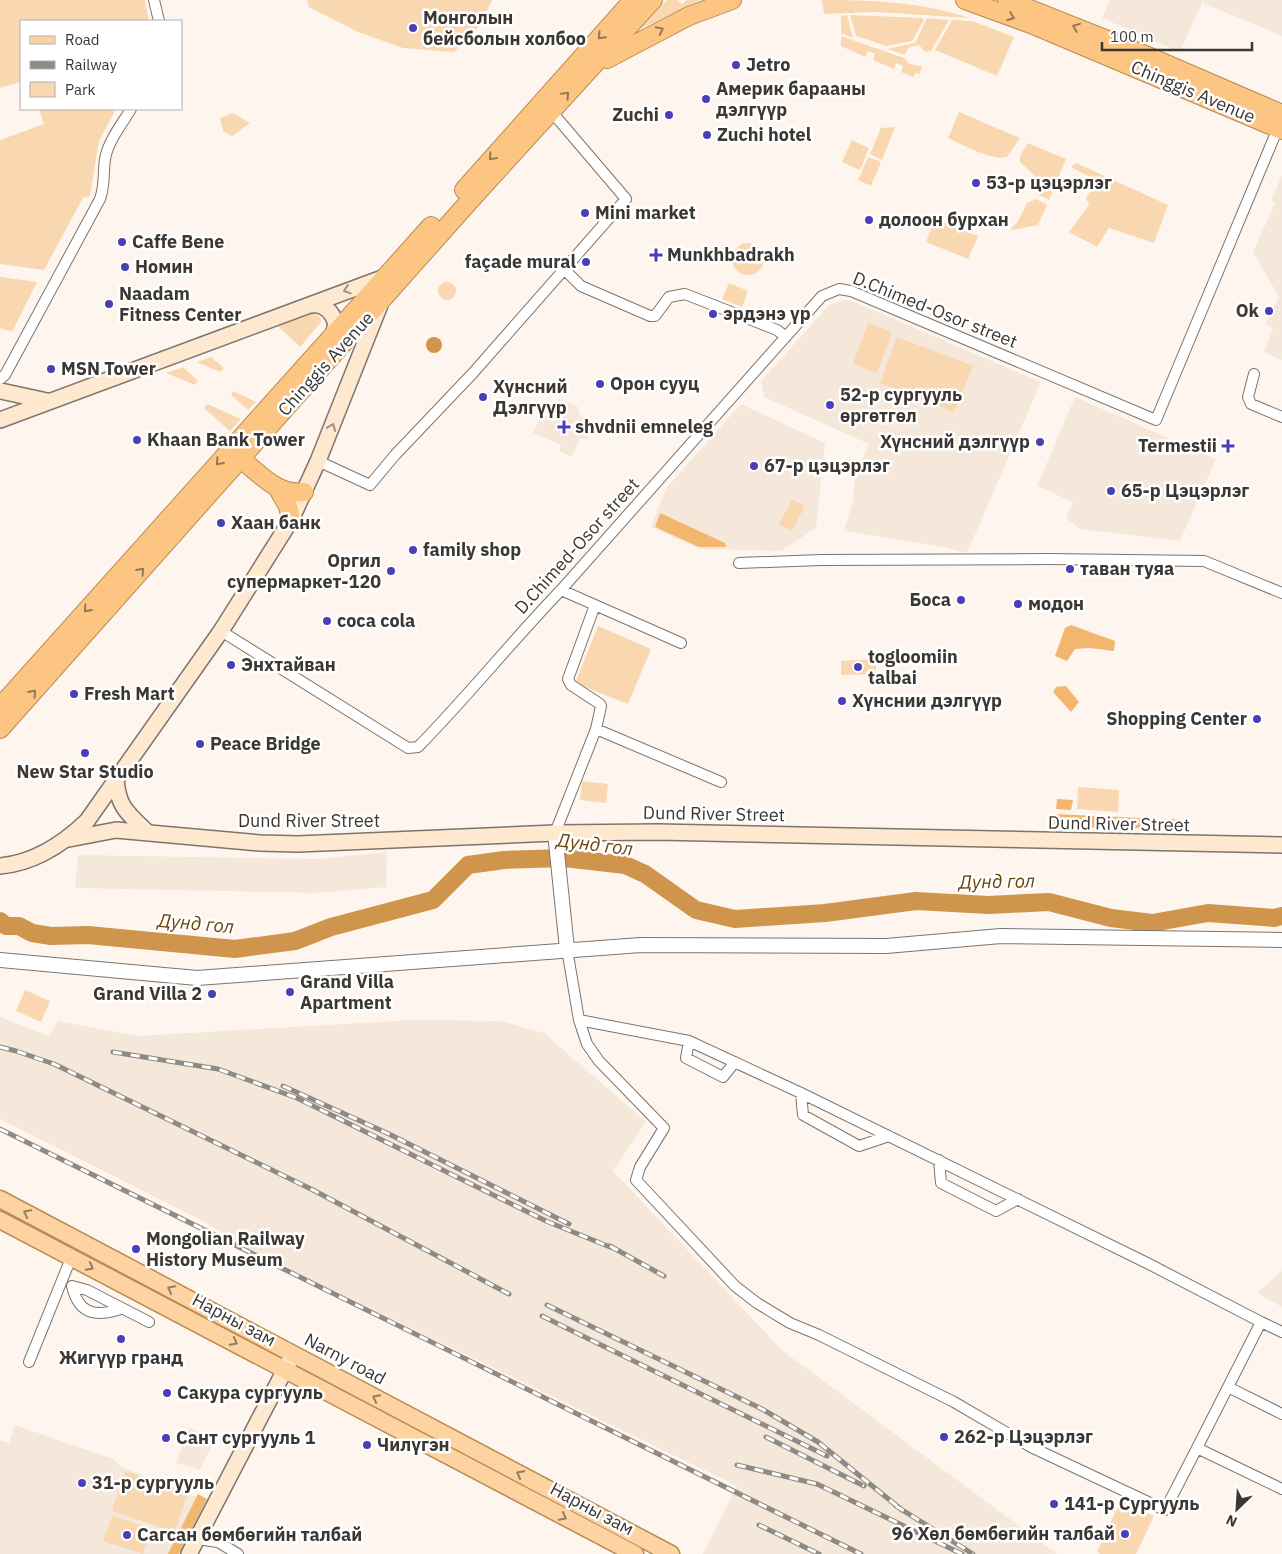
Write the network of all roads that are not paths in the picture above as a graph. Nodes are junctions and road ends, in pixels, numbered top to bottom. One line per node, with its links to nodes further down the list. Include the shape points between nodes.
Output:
1 (154, 0): 7 (street)
2 (634, 0): 13 (highway, Chinggis Avenue, one-way to 13)
3 (653, 0): 8 (highway, Chinggis Avenue)
4 (732, 0): 8 (highway, one-way to 4, via 669,25)
5 (965, 0): 11 (highway, Chinggis Avenue, one-way to 11)
6 (1007, 0): 11 (highway, one-way to 6, via 1143,54)
7 (159, 20)
8 (588, 71): 10 (highway, Chinggis Avenue, one-way to 8)
9 (130, 110): 19 (street, via 110,144 100,199)
10 (551, 111): 12 (street, via 626,199); 14 (highway, Chinggis Avenue)
11 (1281, 124): 17 (street, D.Chimed-Osor street, via 1156,420 851,291 839,289 822,296)
12 (564, 269): 17 (street, via 581,286 650,316 655,316 669,297 685,294 777,330); 25 (street, via 370,485)
13 (386, 277): 15 (main road, one-way to 15); 16 (highway, Chinggis Avenue)
14 (382, 301): 24 (highway, Chinggis Avenue); 25 (main road, one-way to 14)
15 (308, 305): 16 (main road, via 323,306 330,312 336,324); 20 (main road)
16 (333, 335): 35 (highway, Chinggis Avenue, one-way to 35)
17 (786, 337): 30 (street, D.Chimed-Osor street)
18 (1254, 374): 22 (street, via 1248,398 1251,404)
19 (0, 386): 20 (main road); 21 (main road, via 3,402)
20 (47, 401): 23 (main road)
21 (0, 414)
22 (1282, 417)
23 (0, 420)
24 (241, 459): 26 (highway); 36 (highway, Chinggis Avenue, one-way to 24)
25 (318, 461): 27 (main road)
26 (278, 489): 27 (highway); 28 (highway, via 288,506)
27 (304, 492): 28 (main road)
28 (291, 520): 33 (main road)
29 (739, 563): 31 (street, via 1048,559 1204,561)
30 (562, 590): 32 (street); 33 (street, D.Chimed-Osor street, via 516,636 473,690 418,747 408,748)
31 (1282, 593)
32 (595, 605): 34 (street); 37 (street, via 568,679 571,685 600,704)
33 (221, 631): 38 (main road)
34 (681, 643)
35 (0, 707)
36 (0, 729)
37 (596, 729): 39 (street); 41 (street)
38 (116, 779): 40 (main road, via 117,796 123,808); 42 (main road, via 102,802)
39 (721, 782)
40 (146, 831): 41 (main road, Dund River Street, via 231,841 298,844); 42 (main road, Dund River Street, via 116,830)
41 (555, 833): 43 (main road, Dund River Street, via 667,832); 46 (street)
42 (68, 839): 44 (main road, via 29,860)
43 (1282, 845)
44 (0, 866)
45 (1282, 940): 46 (street, via 1001,936 886,946 641,945)
46 (566, 949): 47 (street, via 198,978); 48 (street)
47 (0, 960)
48 (579, 1020): 49 (street); 67 (street, via 587,1044 599,1061 664,1128 640,1167 636,1180 735,1286 757,1303 790,1324 819,1335 954,1402 1031,1447 1166,1510)
49 (689, 1041): 50 (street); 50 (street, via 686,1058 723,1077)
50 (735, 1062): 51 (street)
51 (801, 1092): 52 (street); 52 (street, via 803,1114 859,1146)
52 (889, 1136): 53 (street)
53 (939, 1160): 55 (street); 55 (street, via 941,1183 996,1211)
54 (0, 1199): 62 (main road, Narny road, one-way to 54)
55 (1018, 1200): 60 (street)
56 (0, 1220): 57 (main road, Нарны зам)
57 (71, 1258): 63 (street); 64 (main road, Нарны зам, one-way to 64)
58 (121, 1309): 58 (street, via 102,1314 89,1312 80,1304 72,1286 87,1290); 59 (street)
59 (149, 1322)
60 (1261, 1322): 61 (street); 65 (street)
61 (1282, 1332)
62 (293, 1354): 64 (main road); 71 (main road, Narny road, one-way to 62)
63 (28, 1362)
64 (285, 1369): 69 (main road); 70 (main road, Нарны зам, one-way to 70)
65 (1228, 1387): 66 (street); 67 (street)
66 (1282, 1414)
67 (1198, 1448): 68 (street)
68 (1282, 1488)
69 (197, 1538): 72 (main road); 73 (street, via 218,1542)
70 (628, 1551): 71 (main road, via 615,1539 616,1536)
71 (666, 1551)
72 (190, 1554)
73 (238, 1554)

